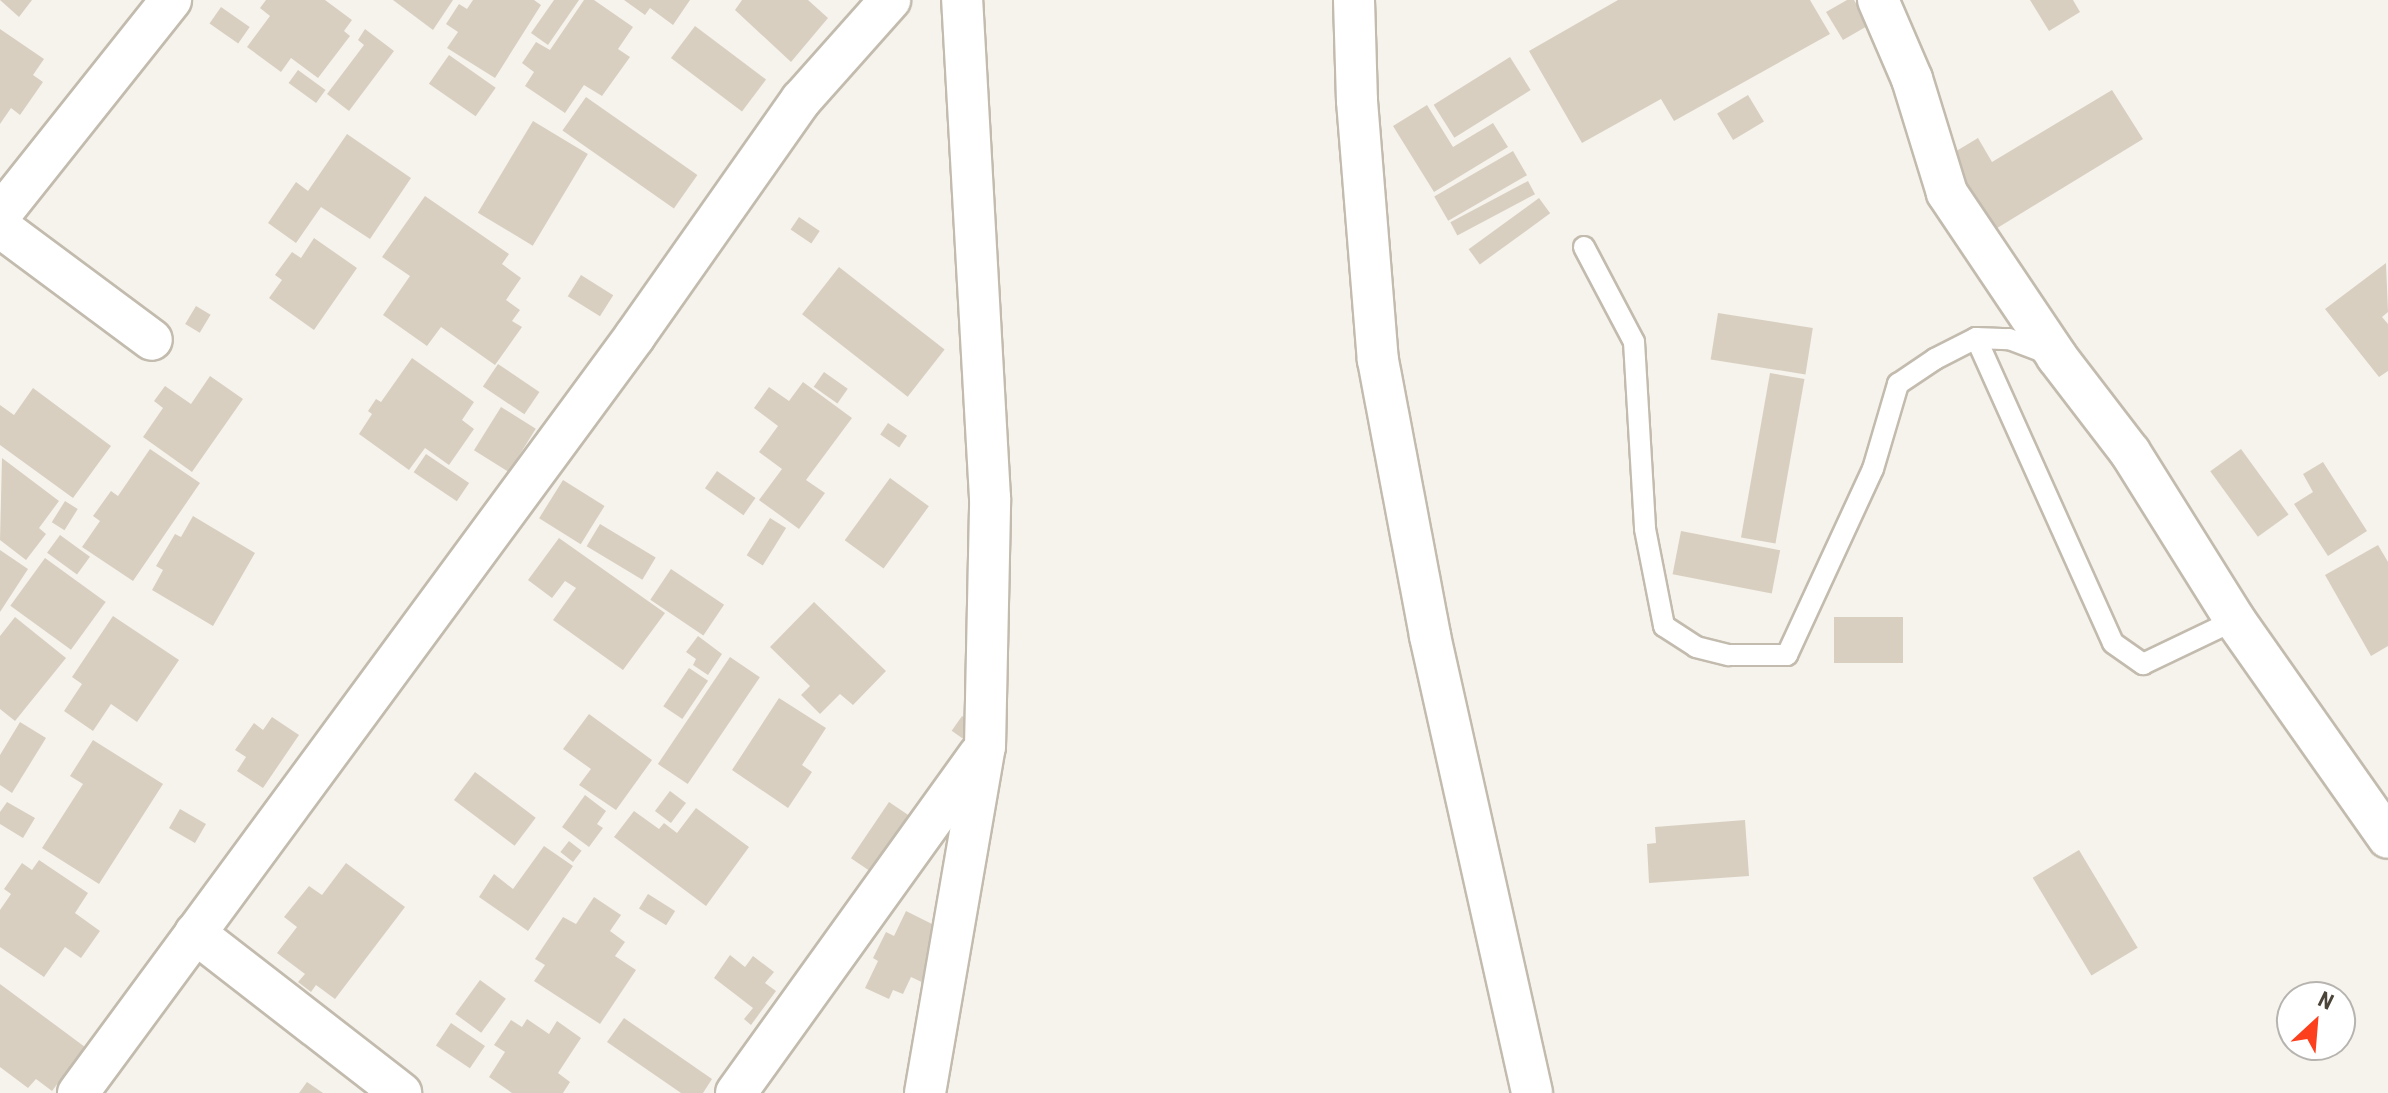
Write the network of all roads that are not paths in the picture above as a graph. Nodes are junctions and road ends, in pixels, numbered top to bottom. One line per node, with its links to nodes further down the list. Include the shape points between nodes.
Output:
1 (171, 0): 6 (street)
2 (890, 0): 15 (street, via 801,100 635,336)
3 (962, 0): 13 (street, via 990,498)
4 (1354, 0): 20 (street, via 1378,360 1430,636)
5 (1878, 0): 11 (street, via 1912,79 1947,193)
6 (0, 215)
7 (0, 227): 10 (street)
8 (1584, 247): 9 (lane, via 1634,342 1645,529 1664,626 1696,647 1718,653 1787,655 1873,469 1898,384)
9 (1976, 338): 11 (lane, via 2009,339); 12 (lane, via 2113,643 2143,664)
10 (152, 340)
11 (2057, 357): 12 (street, via 2130,452)
12 (2235, 620): 14 (street)
13 (985, 747): 18 (street); 19 (street)
14 (2388, 838)
15 (195, 933): 16 (street); 17 (street)
16 (78, 1093)
17 (401, 1093)
18 (736, 1093)
19 (925, 1093)
20 (1532, 1093)

